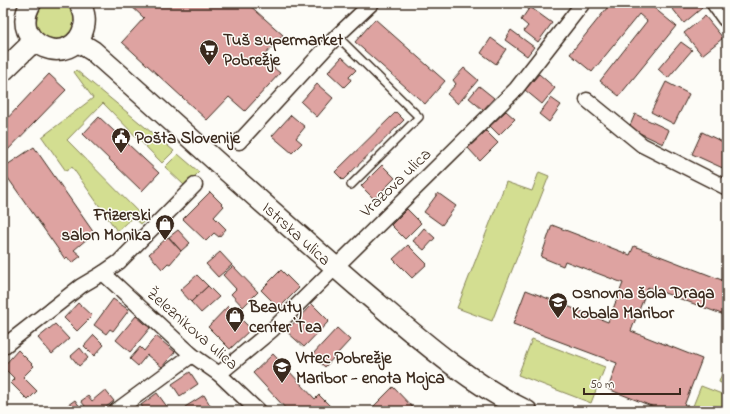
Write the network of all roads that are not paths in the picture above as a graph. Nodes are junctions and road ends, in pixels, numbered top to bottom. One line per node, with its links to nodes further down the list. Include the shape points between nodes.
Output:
1 (80, 3): 9 (street, via 85,15 85,24)
2 (372, 3): 7 (street)
3 (583, 3): 16 (street, Vrazova ulica, via 516,88)
4 (717, 3): 6 (street)
5 (27, 5): 8 (street, via 26,26)
6 (727, 16)
7 (337, 36): 12 (street); 14 (lane, via 419,117)
8 (34, 41): 9 (street, via 51,50 69,47); 10 (street)
9 (77, 41): 16 (street, Istrska ulica, via 93,51)
10 (3, 71)
11 (587, 100): 15 (street, via 642,145)
12 (239, 142)
13 (195, 185): 17 (street)
14 (351, 185)
15 (727, 188)
16 (335, 266): 20 (street, Vrazova ulica, via 272,330); 23 (street, Istrska ulica, via 417,336 478,383)
17 (104, 274): 18 (street, via 81,286); 19 (street, Železnikova ulica)
18 (3, 347)
19 (192, 355): 20 (street, Železnikova ulica); 21 (street)
20 (219, 374): 22 (street, Železnikova ulica)
21 (116, 411)
22 (258, 411)
23 (527, 411)

